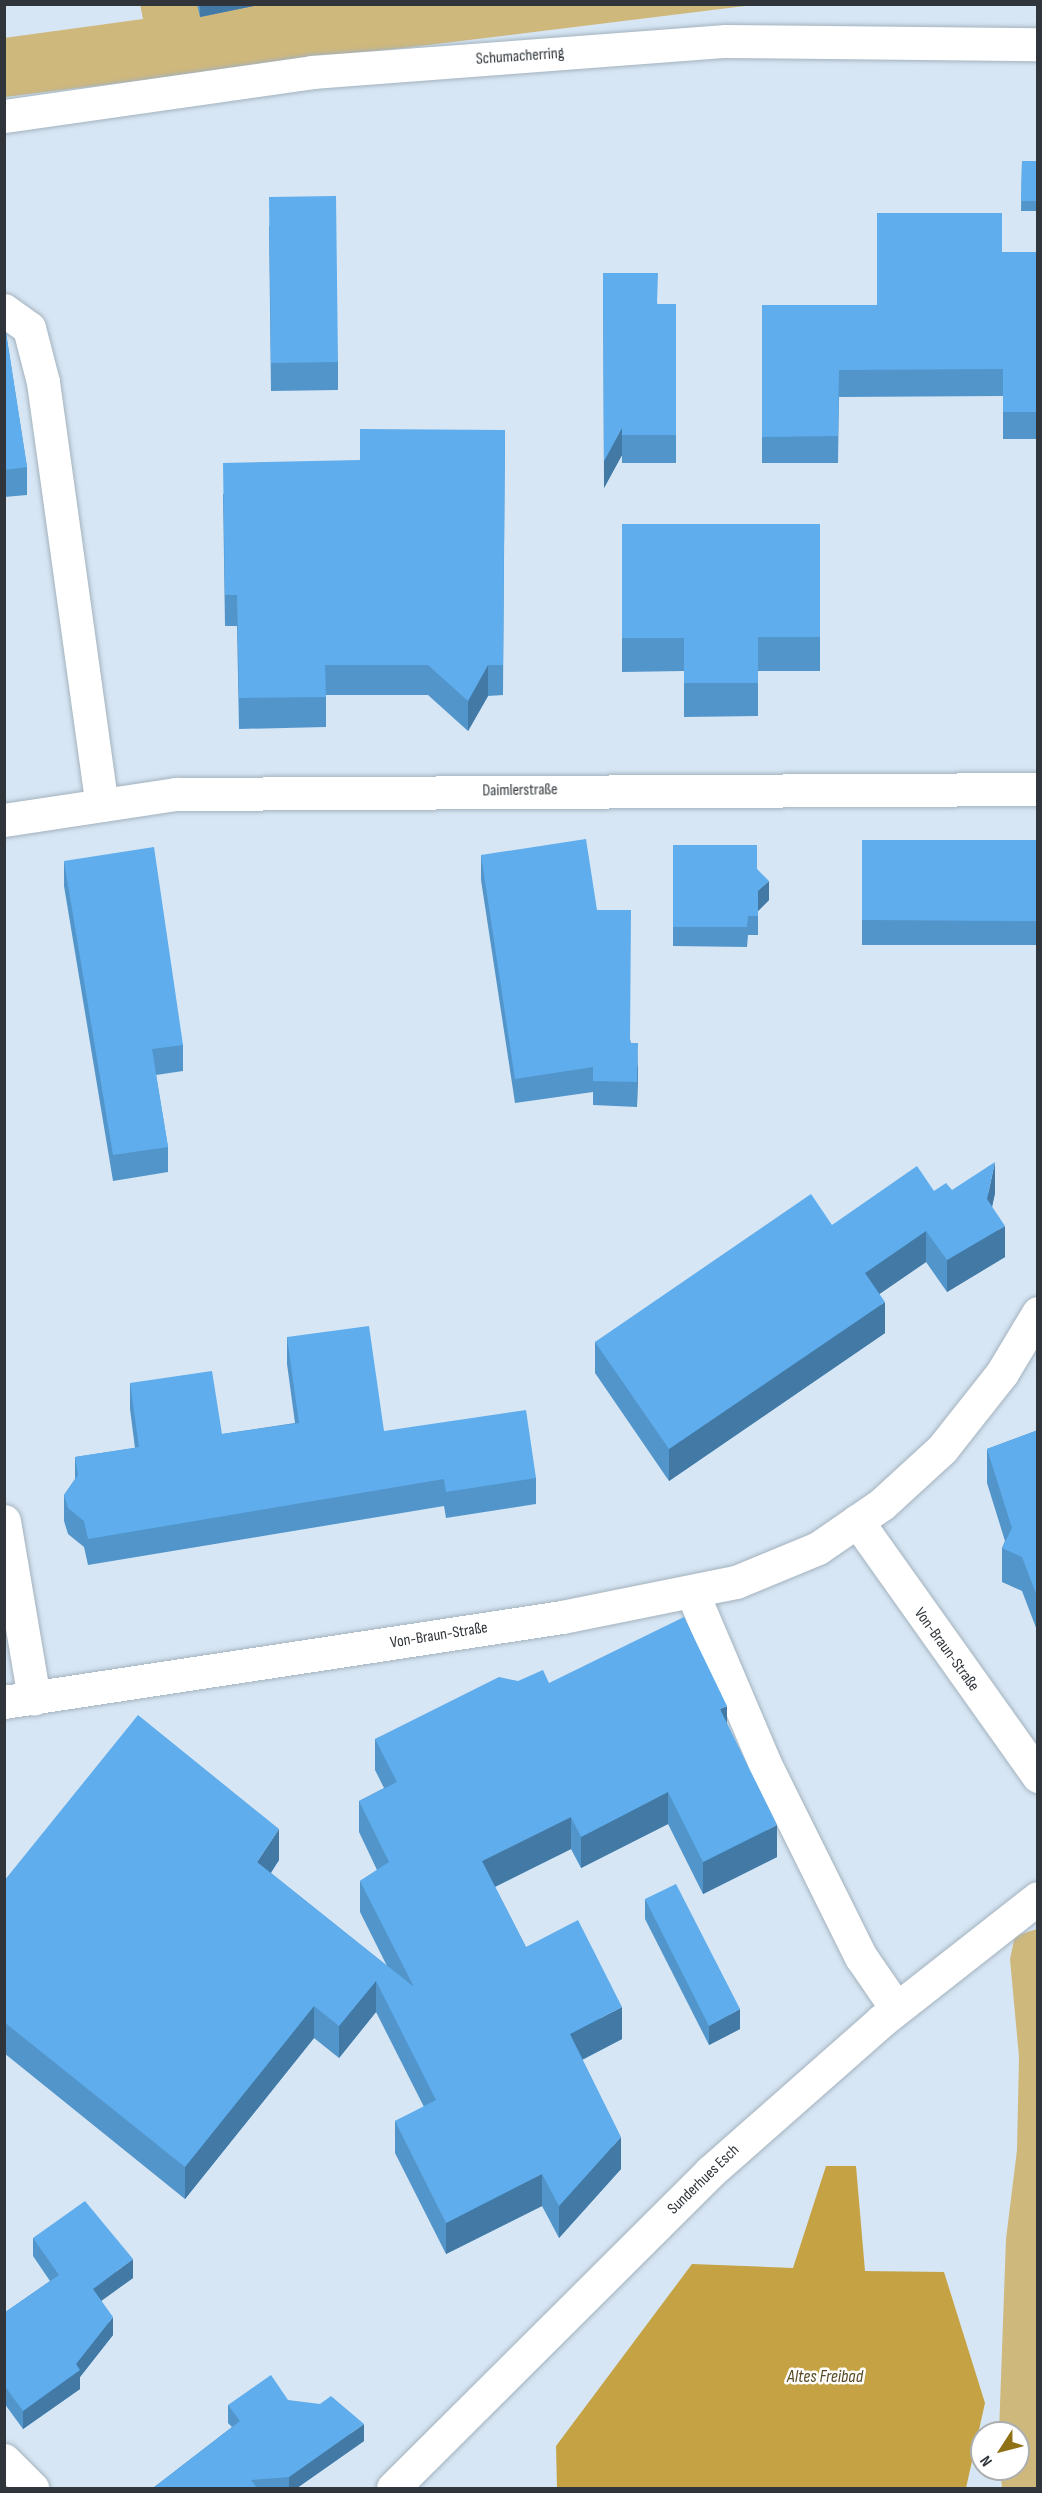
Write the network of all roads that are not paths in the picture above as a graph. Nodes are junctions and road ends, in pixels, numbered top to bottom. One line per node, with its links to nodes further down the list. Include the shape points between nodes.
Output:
1 (1038, 44): 2 (street, Schumacherring, via 726,41 312,72)
2 (4, 116)
3 (4, 310): 5 (street, via 29,328 43,382)
4 (1038, 789): 5 (street, Daimlerstraße, via 176,794)
5 (102, 805): 6 (street, Daimlerstraße)
6 (4, 820)
7 (1038, 1313): 9 (street, Von-Braun-Straße, via 1002,1372 942,1449)
8 (4, 1521): 11 (street)
9 (857, 1521): 10 (street, Von-Braun-Straße, via 818,1548 736,1582); 12 (street, Von-Braun-Straße)
10 (692, 1592): 11 (street, Von-Braun-Straße); 14 (street, via 764,1762 861,1957)
11 (19, 1700)
12 (1038, 1776)
13 (1038, 1898): 14 (street, Sunderhues Esch)
14 (896, 2008): 17 (street, Sunderhues Esch, via 710,2172)
15 (4, 2460): 16 (street)
16 (32, 2488)
17 (393, 2488)

